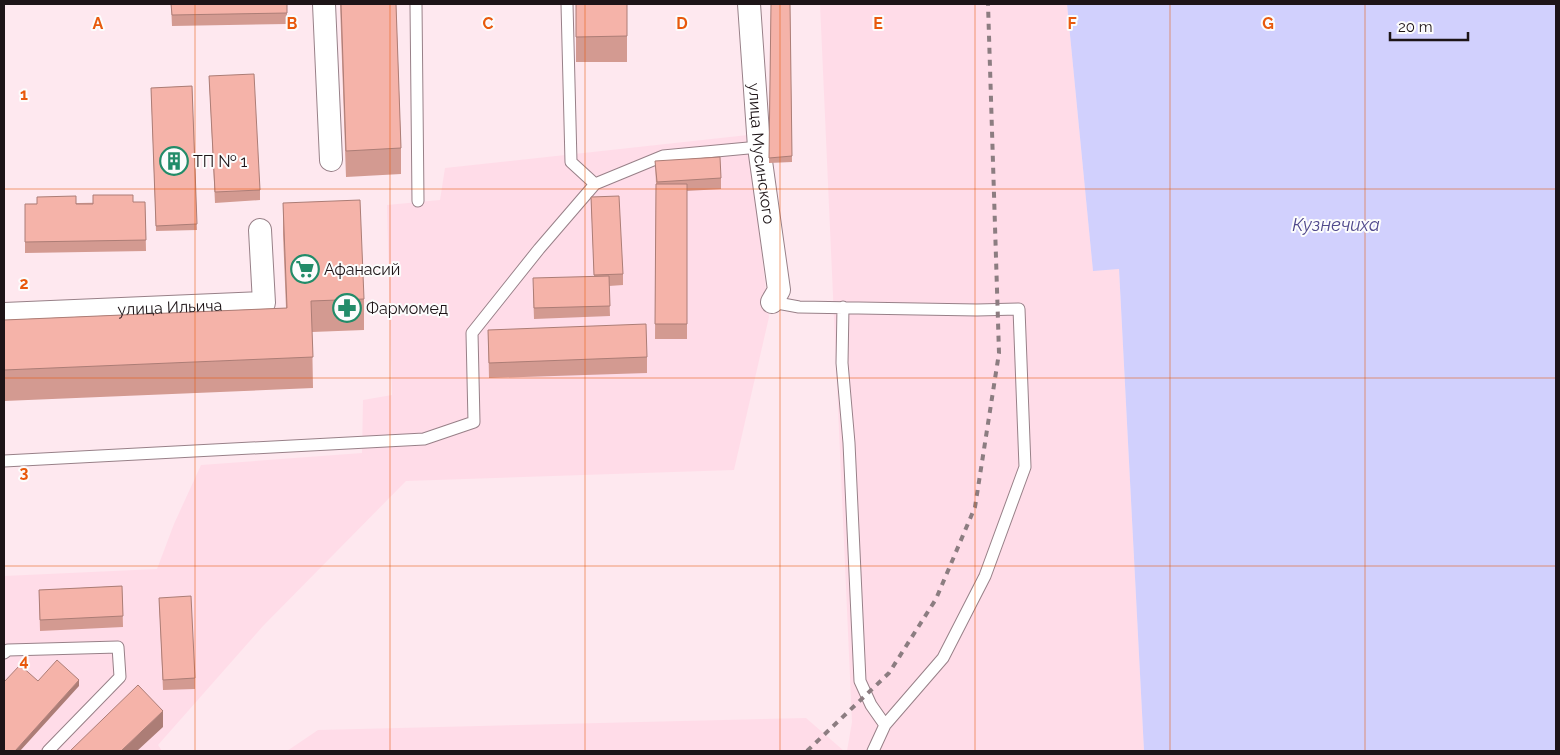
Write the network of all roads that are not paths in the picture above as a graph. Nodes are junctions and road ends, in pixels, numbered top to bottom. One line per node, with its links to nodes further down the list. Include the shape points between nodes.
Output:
1 (324, 4): 6 (street)
2 (416, 4): 8 (lane)
3 (567, 4): 7 (lane, via 571,162)
4 (749, 4): 5 (street, улица Мусинского)
5 (759, 147): 7 (lane, via 663,156); 10 (street, улица Мусинского, via 779,290)
6 (331, 160)
7 (595, 184): 13 (lane, via 472,333 474,422 424,439)
8 (418, 201)
9 (260, 230): 12 (street, улица Ильича, via 264,303)
10 (772, 302): 11 (lane, via 799,307)
11 (842, 307): 15 (lane, via 842,363 860,681); 15 (lane, via 1019,309 1024,467 985,576 943,658)
12 (4, 314)
13 (4, 461)
14 (4, 653): 16 (lane, via 8,650 118,647 120,677)
15 (885, 725): 17 (lane)
16 (48, 751)
17 (873, 751)

